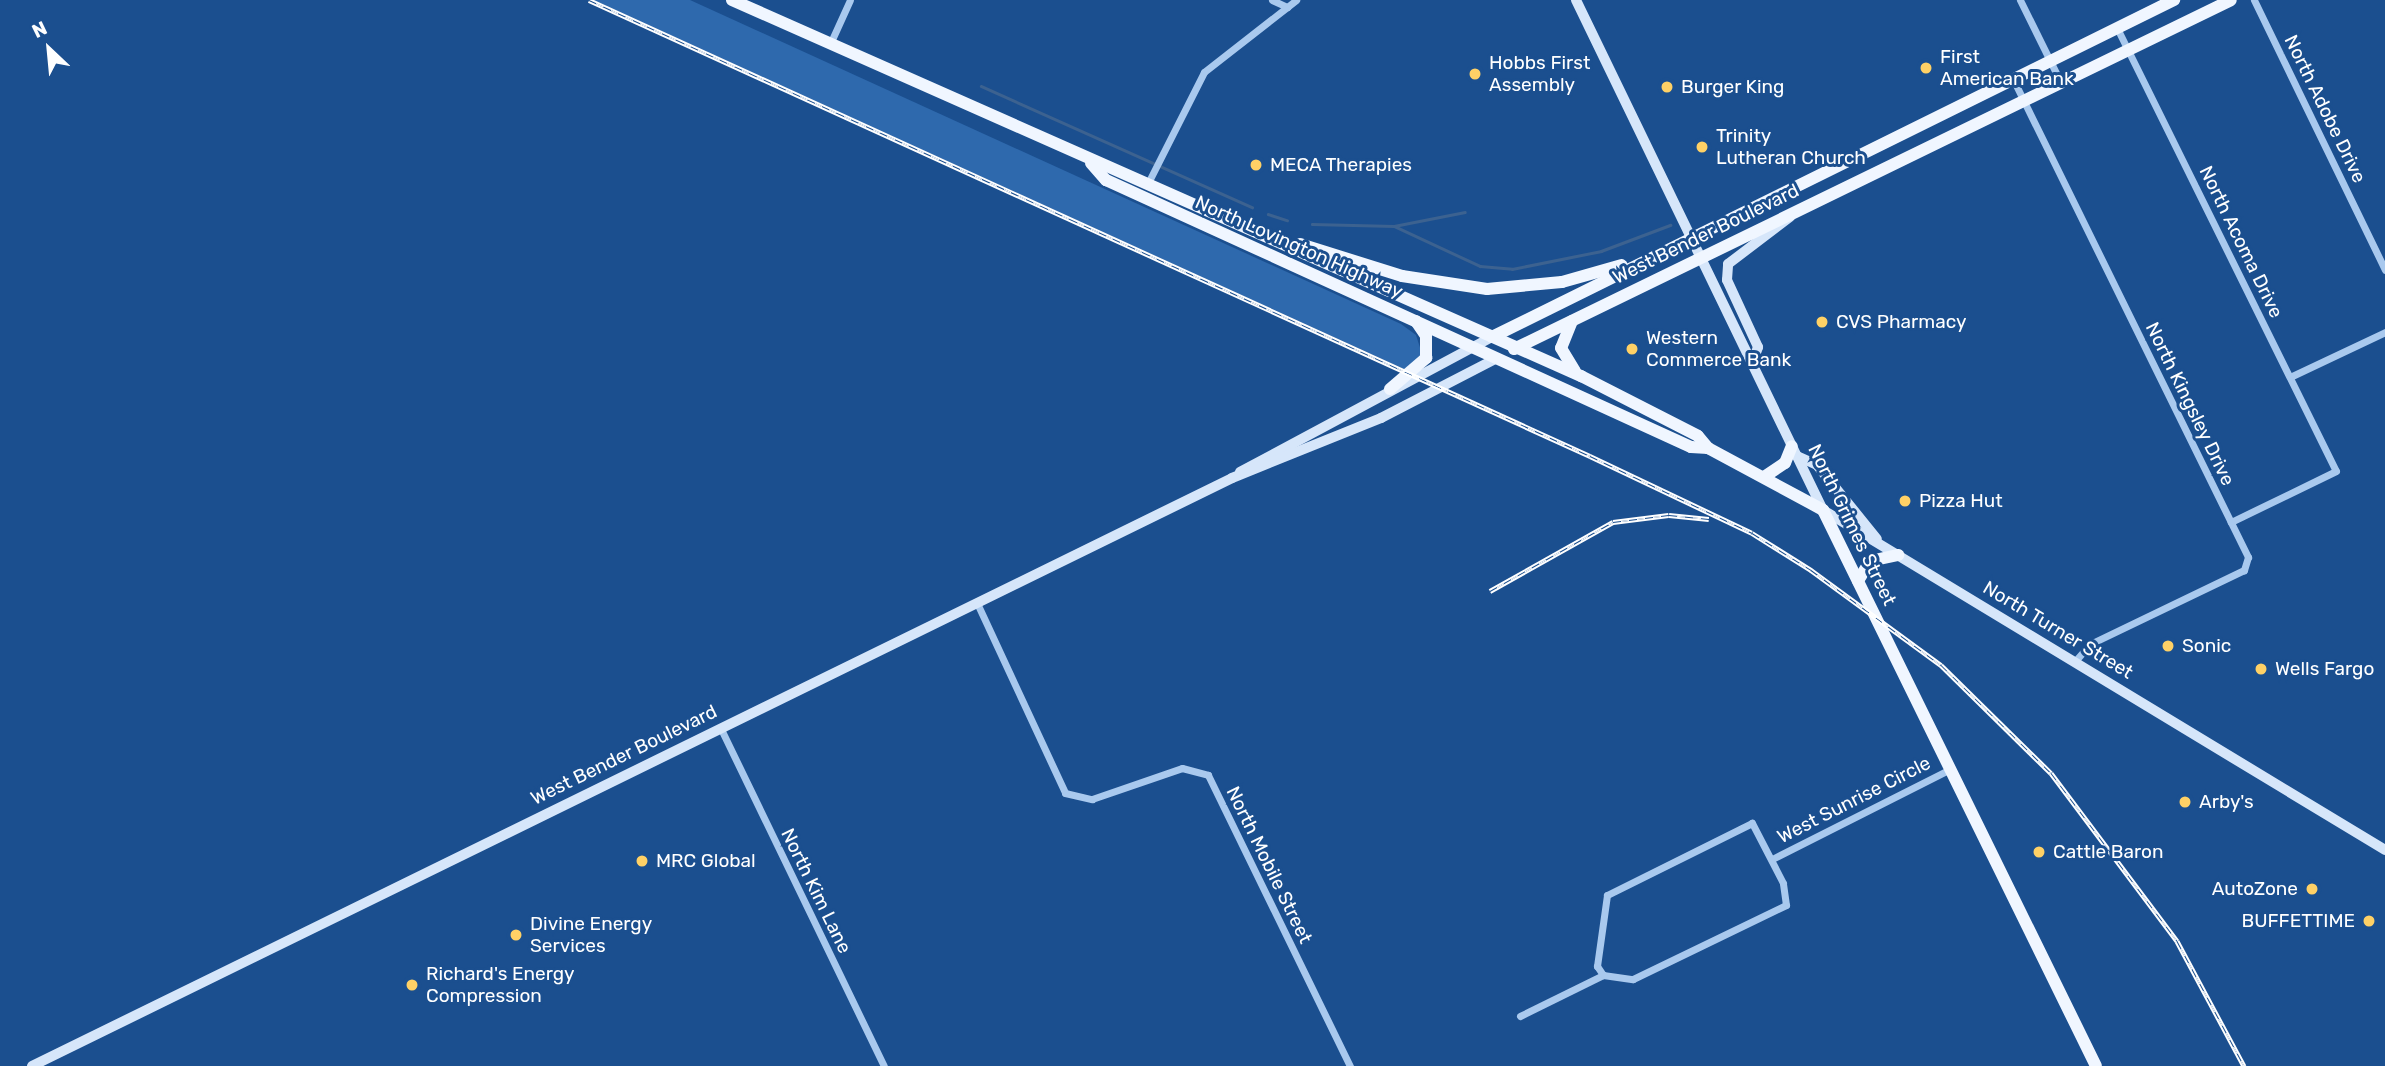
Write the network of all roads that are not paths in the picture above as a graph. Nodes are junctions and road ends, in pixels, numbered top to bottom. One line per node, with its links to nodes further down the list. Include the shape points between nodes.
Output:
1 (732, 0): 12 (main road, North Lovington Highway)
2 (850, 0): 12 (street)
3 (1272, 0): 10 (street)
4 (1296, 0): 10 (street)
5 (1576, 0): 23 (main road, North Grimes Street)
6 (2020, 0): 14 (street)
7 (2174, 0): 11 (main road, West Bender Boulevard)
8 (2231, 0): 13 (main road, West Bender Boulevard)
9 (2254, 0): 27 (street, North Adobe Drive)
10 (1287, 7): 21 (street, via 1204,72)
11 (2117, 28): 13 (street, North Acoma Drive); 14 (main road, West Bender Boulevard)
12 (830, 44): 19 (main road, North Lovington Highway)
13 (2130, 50): 16 (main road, West Bender Boulevard); 37 (street, North Acoma Drive)
14 (2050, 61): 15 (main road, West Bender Boulevard); 16 (street)
15 (2013, 79): 17 (street, North Kingsley Drive); 18 (main road, West Bender Boulevard)
16 (2062, 83): 17 (main road, West Bender Boulevard)
17 (2025, 102): 20 (main road, West Bender Boulevard); 44 (street, North Kingsley Drive)
18 (1860, 153): 20 (main road); 23 (main road, West Bender Boulevard)
19 (1091, 163): 21 (main road, North Lovington Highway); 28 (main road, North Lovington Highway, via 1106,180)
20 (1871, 176): 22 (main road, West Bender Boulevard)
21 (1149, 181): 24 (main road, North Lovington Highway)
22 (1793, 213): 26 (main road, West Bender Boulevard); 35 (main road, via 1728,264 1727,280 1758,347)
23 (1690, 237): 25 (main road, West Bender Boulevard); 26 (main road, North Grimes Street)
24 (1286, 243): 25 (main road, via 1402,276 1487,289 1562,282); 31 (main road, North Lovington Highway)
25 (1650, 257): 31 (main road, West Bender Boulevard)
26 (1700, 257): 29 (main road, West Bender Boulevard); 35 (main road, North Grimes Street)
27 (2385, 270)
28 (1416, 320): 32 (main road, North Lovington Highway); 38 (main road, via 1426,335 1426,358)
29 (1572, 321): 33 (main road, West Bender Boulevard); 36 (main road, via 1562,355)
30 (2385, 332): 37 (street)
31 (1492, 337): 32 (main road, West Bender Boulevard); 33 (main road, North Turner Street)
32 (1473, 346): 34 (main road, North Lovington Highway); 38 (main road, West Bender Boulevard)
33 (1517, 348): 34 (main road, West Bender Boulevard); 36 (main road, North Turner Street)
34 (1497, 358): 39 (main road, North Turner Street, via 1691,447); 42 (main road, West Bender Boulevard, via 1381,418)
35 (1752, 363): 40 (main road, North Grimes Street)
36 (1581, 376): 39 (main road, North Turner Street, via 1698,436)
37 (2290, 377): 44 (street, North Acoma Drive, via 2336,471)
38 (1390, 389): 42 (main road, West Bender Boulevard)
39 (1708, 449): 41 (main road, North Turner Street)
40 (1794, 451): 41 (main road); 43 (main road, North Grimes Street); 45 (main road, via 1817,464)
41 (1764, 477): 43 (main road, North Turner Street)
42 (1232, 478): 48 (main road, West Bender Boulevard)
43 (1823, 510): 45 (main road, North Turner Street); 47 (main road, North Grimes Street)
44 (2231, 522): 49 (street, North Kingsley Drive, via 2248,557 2244,570 2090,644)
45 (1881, 544): 46 (main road, North Turner Street)
46 (1898, 555): 47 (main road, via 1870,561); 49 (main road, North Turner Street)
47 (1858, 581): 51 (main road, North Grimes Street)
48 (977, 603): 50 (main road, West Bender Boulevard); 58 (street, North Mobile Street, via 1065,793 1092,800 1182,768 1208,775)
49 (2075, 661): 52 (main road, North Turner Street)
50 (721, 729): 56 (main road, West Bender Boulevard); 57 (street, North Kim Lane)
51 (1950, 769): 53 (street, West Sunrise Circle); 59 (main road, North Grimes Street)
52 (2385, 850)
53 (1772, 859): 54 (street, West Sunrise Circle, via 1786,905 1633,979); 54 (street, West Sunrise Circle, via 1752,823 1612,891 1601,917 1597,966)
54 (1603, 975): 55 (street, West Sunrise Circle)
55 (1520, 1016)
56 (32, 1066)
57 (884, 1066)
58 (1350, 1066)
59 (2096, 1066)

